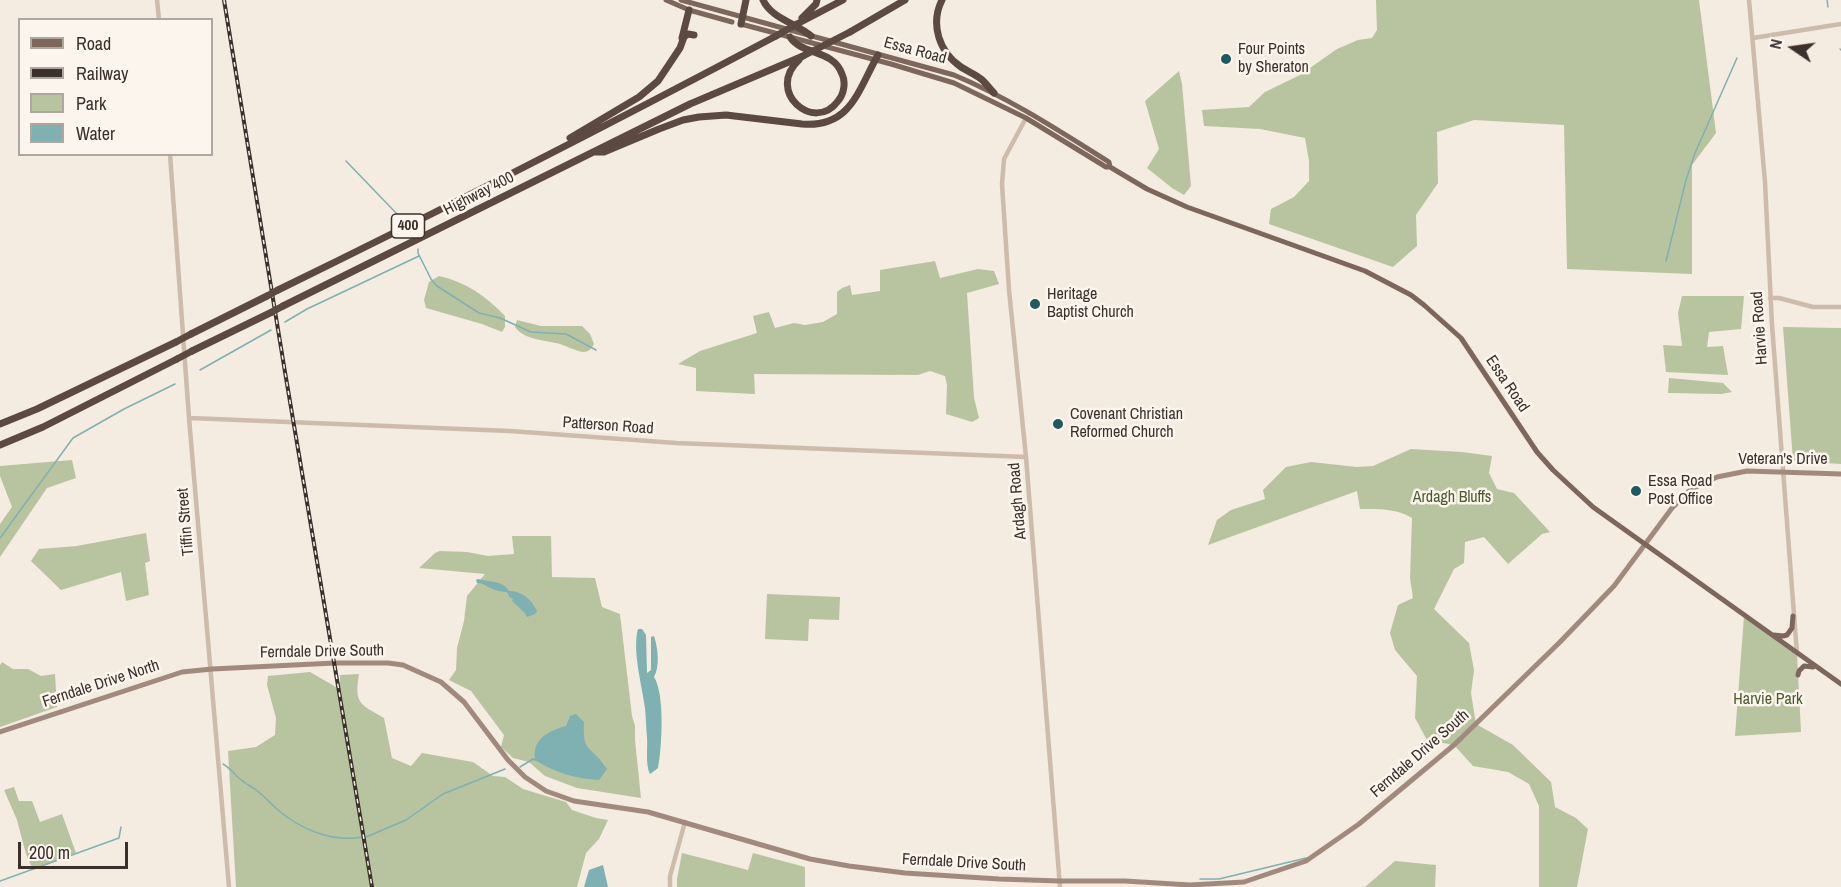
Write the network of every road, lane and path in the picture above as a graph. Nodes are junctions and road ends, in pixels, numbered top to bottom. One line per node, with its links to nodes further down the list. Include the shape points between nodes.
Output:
1 (157, 0): 12 (street)
2 (666, 0): 11 (main road, Essa Road)
3 (681, 0): 11 (main road, Essa Road)
4 (746, 0): 13 (highway)
5 (763, 0): 17 (highway, via 768,9)
6 (817, 0): 14 (highway)
7 (843, 0): 14 (highway, Highway 400 / 400)
8 (905, 0): 21 (highway, Highway 400 / 400, bridge)
9 (1749, 0): 19 (street, Harvie Road)
10 (941, 2): 23 (highway, via 936,25 942,47 951,59 980,78)
11 (692, 4): 13 (main road, Essa Road); 13 (main road, Essa Road, via 732,22); 20 (highway)
12 (159, 18)
13 (742, 21): 17 (main road, Essa Road); 18 (main road, Essa Road)
14 (797, 24): 27 (highway, Highway 400 / 400, bridge)
15 (1841, 24): 19 (street)
16 (694, 35): 20 (highway, via 688,34)
17 (811, 36): 22 (main road, Essa Road)
18 (790, 37): 21 (highway, via 827,57 842,74 841,98 827,110 807,111 790,97 788,76); 22 (main road, Essa Road)
19 (1753, 38): 29 (street, Harvie Road)
20 (677, 52): 27 (highway, via 658,81 639,97)
21 (803, 56): 25 (highway, Highway 400 / 400, via 690,104)
22 (877, 57): 23 (main road, Essa Road, via 954,75); 24 (main road, Essa Road, via 954,83); 25 (highway, via 849,106 826,123 726,115 699,117 604,152)
23 (994, 93): 28 (main road, Essa Road, via 1109,162)
24 (1026, 118): 28 (main road, Essa Road); 34 (street, Ardagh Road, via 1004,159 1002,184)
25 (591, 153): 33 (highway, Highway 400 / 400, bridge)
26 (170, 156): 31 (street, Tiffin Street)
27 (535, 160): 32 (highway, Highway 400 / 400, bridge, via 176,342)
28 (1110, 167): 37 (main road, Essa Road, via 1187,207 1365,271 1418,300 1461,338 1533,447 1553,470 1593,507)
29 (1770, 298): 30 (street, via 1813,307); 35 (street, Harvie Road)
30 (1841, 307)
31 (189, 418): 34 (street, Patterson Road); 42 (street, Tiffin Street)
32 (0, 424)
33 (0, 445)
34 (1026, 457): 47 (street, Ardagh Road)
35 (1783, 471): 36 (main road, Veteran's Drive); 37 (main road, Veteran's Drive, via 1739,471 1700,485 1677,502); 38 (street, Harvie Road)
36 (1841, 474)
37 (1645, 544): 39 (main road, Essa Road); 47 (main road, Ferndale Drive South, via 1614,586 1467,733 1359,824 1306,861 1244,882 1216,885 1125,881)
38 (1793, 616): 39 (main road, via 1787,635); 40 (street, Harvie Road)
39 (1767, 632): 40 (main road, Essa Road)
40 (1797, 654): 41 (main road, Essa Road)
41 (1818, 668): 43 (main road, via 1804,666); 44 (main road, Essa Road)
42 (212, 669): 45 (main road, Ferndale Drive North, via 154,680); 46 (main road, Ferndale Drive South, via 335,663 388,663 411,668 441,682 464,702 508,760 546,791 573,801 638,810); 48 (street, Tiffin Street)
43 (1798, 675)
44 (1841, 684)
45 (0, 732)
46 (685, 822): 47 (main road, Ferndale Drive South, via 765,847 849,866); 49 (street)
47 (1060, 884)
48 (229, 887)
49 (670, 887)

